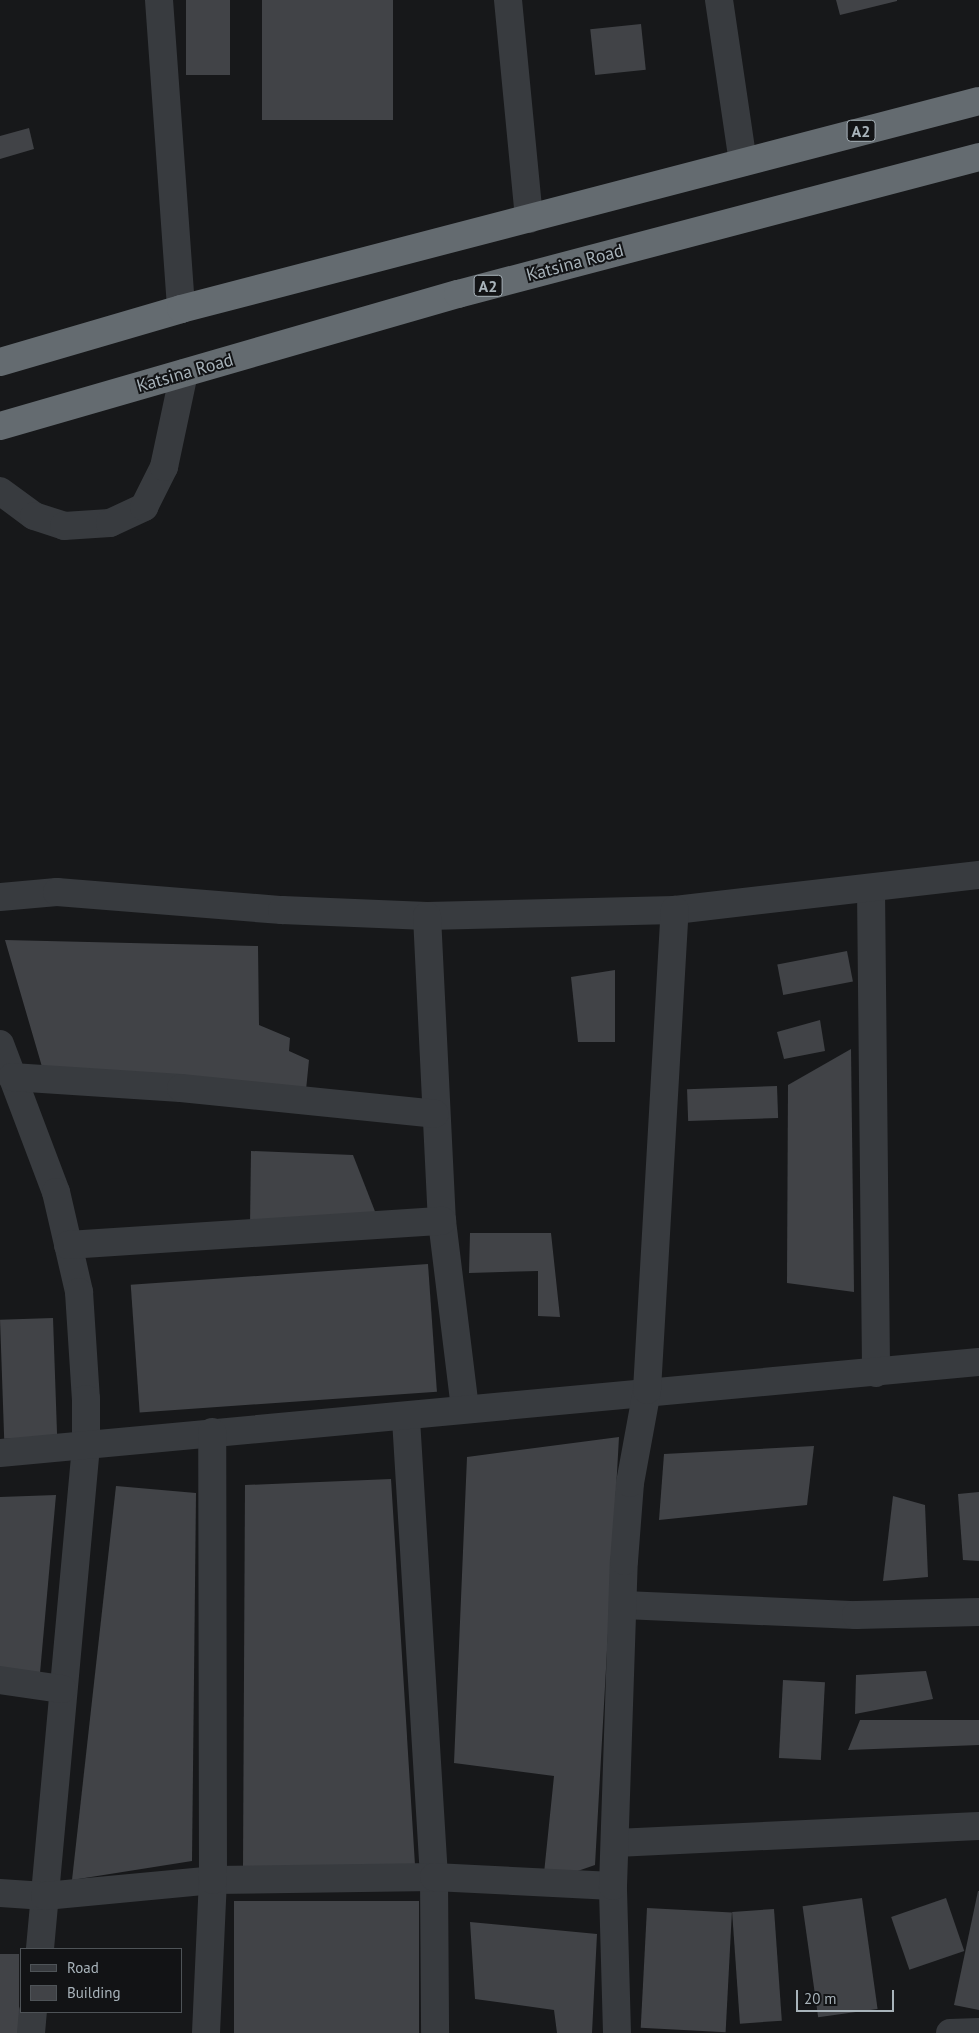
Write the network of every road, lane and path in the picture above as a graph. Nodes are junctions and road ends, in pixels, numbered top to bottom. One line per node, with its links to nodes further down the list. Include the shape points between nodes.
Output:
1 (160, 0): 8 (street)
2 (508, 0): 7 (street)
3 (719, 0): 6 (street)
4 (979, 101): 6 (highway, A2)
5 (979, 157): 10 (highway, Katsina Road / A2, via 458,294)
6 (744, 162): 7 (highway, A2)
7 (529, 219): 8 (highway, A2)
8 (181, 310): 9 (highway, A2)
9 (0, 362)
10 (184, 373): 11 (highway, Katsina Road / A2); 12 (street, via 164,467 144,507 110,523 64,526 34,516)
11 (0, 426)
12 (0, 491)
13 (979, 875): 14 (street)
14 (871, 890): 16 (street); 24 (street)
15 (0, 897): 17 (street, via 57,892 282,910)
16 (675, 910): 17 (street); 25 (street)
17 (427, 916): 20 (street)
18 (0, 1044): 19 (street)
19 (12, 1077): 20 (street, via 181,1088); 22 (street, via 56,1192)
20 (435, 1114): 21 (street)
21 (442, 1221): 22 (street); 26 (street)
22 (68, 1245): 29 (street, via 79,1292)
23 (979, 1362): 24 (street)
24 (876, 1372): 25 (street)
25 (647, 1390): 26 (street); 31 (street, via 630,1483)
26 (465, 1408): 27 (street)
27 (406, 1419): 28 (street); 37 (street)
28 (212, 1432): 29 (street); 38 (street)
29 (86, 1446): 30 (street); 34 (street)
30 (0, 1453)
31 (624, 1605): 32 (street, via 856,1615); 36 (street)
32 (979, 1612)
33 (0, 1680): 34 (street)
34 (62, 1689): 41 (street)
35 (979, 1826): 36 (street)
36 (616, 1843): 39 (street)
37 (434, 1877): 38 (street); 39 (street); 47 (street)
38 (214, 1880): 41 (street); 46 (street)
39 (613, 1886): 48 (street)
40 (0, 1893): 41 (street)
41 (45, 1896): 42 (street)
42 (40, 1948)
43 (34, 2013): 45 (street)
44 (979, 2032): 49 (street)
45 (31, 2033)
46 (206, 2033)
47 (435, 2033)
48 (617, 2033)
49 (950, 2033)

